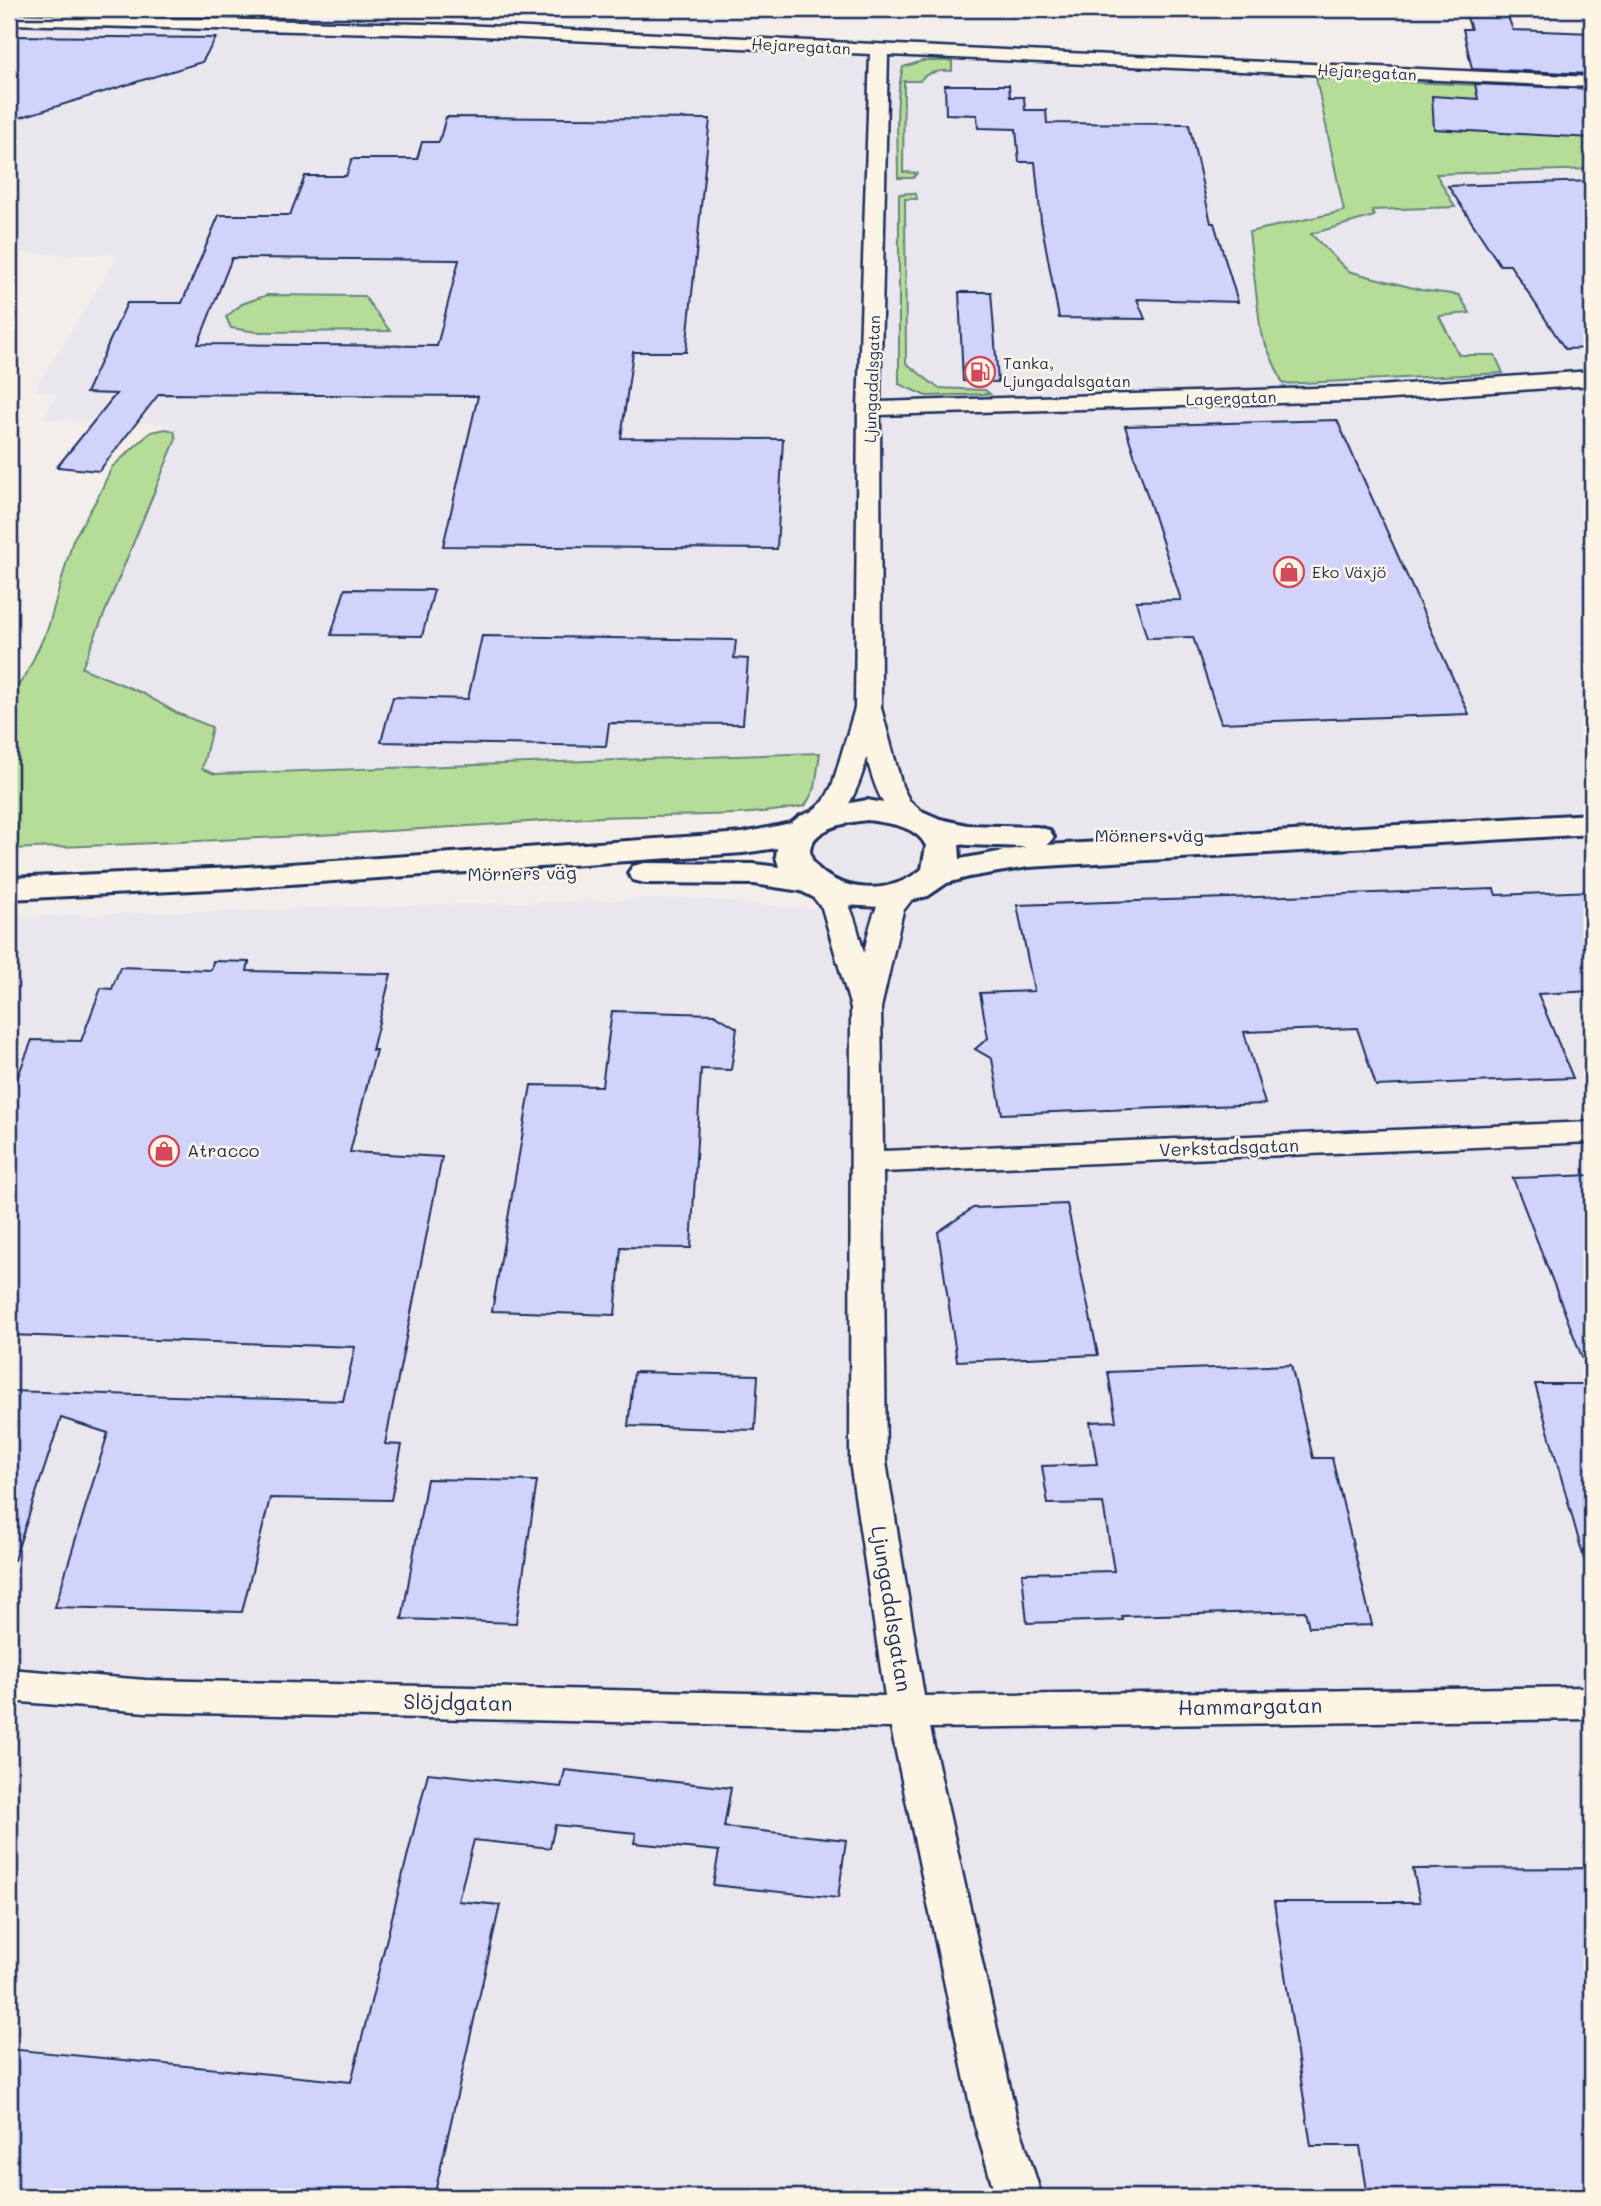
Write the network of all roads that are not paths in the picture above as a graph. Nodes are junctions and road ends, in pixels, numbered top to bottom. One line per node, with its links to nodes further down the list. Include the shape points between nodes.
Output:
1 (9, 19): 2 (street, Hejaregatan, via 461,30)
2 (878, 50): 3 (street, Hejaregatan); 5 (street, Ljungadalsgatan)
3 (1592, 82)
4 (1592, 378): 5 (street, Lagergatan, via 1378,393)
5 (869, 409): 6 (street, Ljungadalsgatan)
6 (868, 708): 7 (street, Ljungadalsgatan, via 888,786 897,804); 9 (street, Ljungadalsgatan, via 846,786 835,806)
7 (923, 824): 9 (main road, via 897,813 867,810 841,813); 10 (main road, Mörners väg, via 967,835 1003,837); 11 (main road, via 938,836 945,850)
8 (1592, 824): 10 (main road, Mörners väg)
9 (808, 827): 12 (main road, Mörners väg, via 743,843); 13 (main road, via 798,836 793,857 799,872)
10 (1372, 835): 11 (main road, Mörners väg, via 1058,855 968,866)
11 (935, 877): 15 (main road)
12 (233, 878): 13 (main road, Mörners väg, via 691,872 754,874); 14 (main road, Mörners väg)
13 (813, 883): 15 (main road, via 839,894 873,898); 16 (street, Ljungadalsgatan, via 836,906)
14 (9, 888)
15 (902, 894): 16 (street, Ljungadalsgatan, via 889,910)
16 (866, 1008): 18 (street, Ljungadalsgatan)
17 (1592, 1132): 18 (street, Verkstadsgatan)
18 (866, 1161): 21 (street, Ljungadalsgatan, via 868,1462)
19 (9, 1685): 21 (street, Slöjdgatan, via 146,1696)
20 (1592, 1703): 21 (street, Hammargatan)
21 (907, 1712): 22 (street, Ljungadalsgatan, via 995,2119)
22 (1019, 2197)

